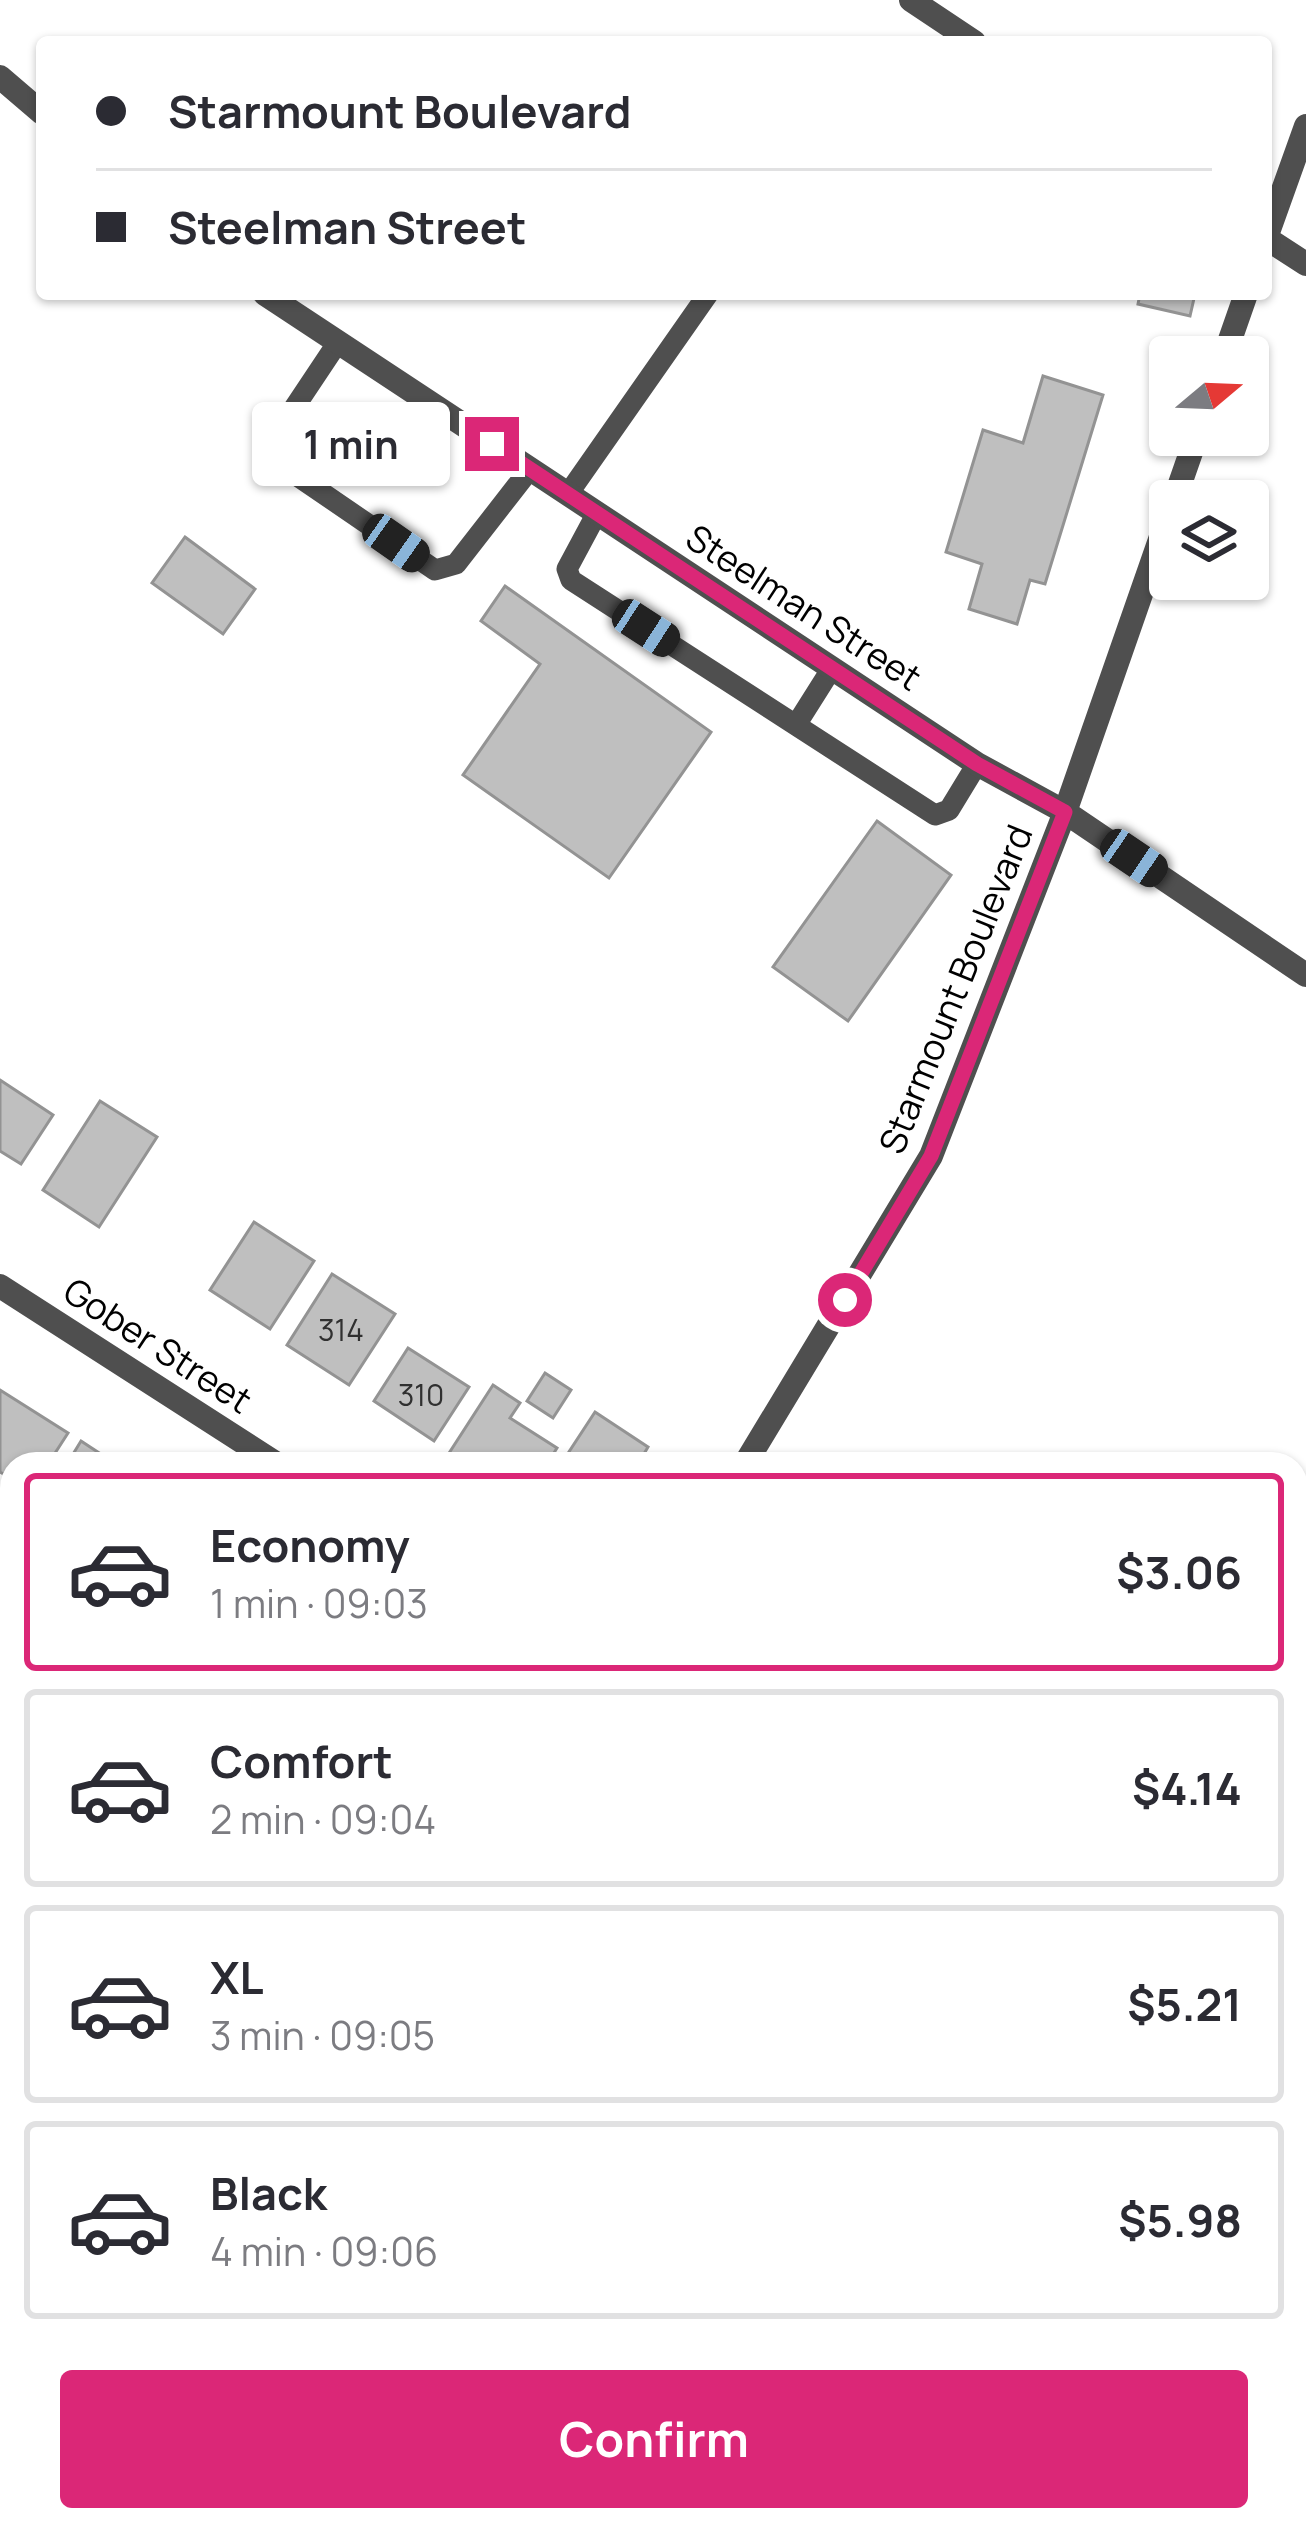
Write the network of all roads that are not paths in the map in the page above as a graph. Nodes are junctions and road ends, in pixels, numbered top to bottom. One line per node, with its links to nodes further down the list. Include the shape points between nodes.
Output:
1 (911, 0): 2 (street)
2 (965, 36)
3 (0, 77): 4 (street)
4 (36, 108)
5 (1306, 126): 6 (street)
6 (1272, 221)
7 (1272, 242): 8 (street)
8 (1306, 264)
9 (274, 300): 13 (street, Steelman Street)
10 (704, 300): 15 (lane)
11 (1244, 300): 12 (street)
12 (1231, 336)
13 (338, 342): 14 (street, Steelman Street); 14 (lane, via 270,444 277,462 435,570 456,564)
14 (530, 469): 15 (street, Steelman Street)
15 (568, 494): 16 (street, Steelman Street)
16 (597, 513): 18 (street, Steelman Street); 19 (lane, via 567,569 571,580)
17 (1149, 572): 21 (street, Starmount Boulevard)
18 (832, 668): 19 (lane); 20 (street, Steelman Street)
19 (796, 725): 20 (lane, via 935,815 949,810)
20 (977, 764): 21 (street, Steelman Street)
21 (1065, 812): 22 (street, Steelman Street); 25 (street, Starmount Boulevard, via 931,1156)
22 (1306, 975)
23 (0, 1286): 24 (street, Gober Street)
24 (258, 1452)
25 (753, 1452)

